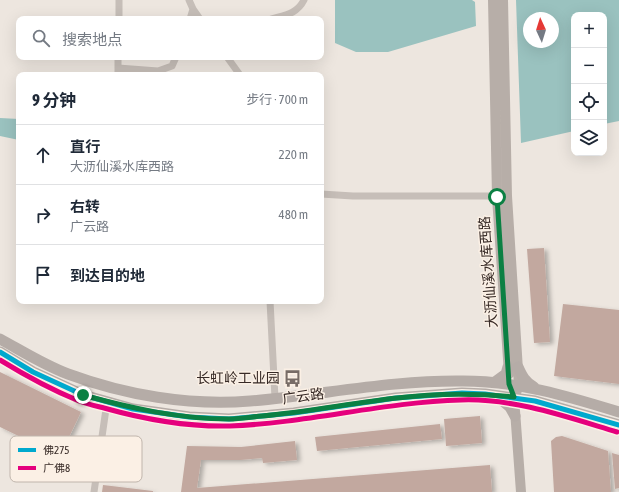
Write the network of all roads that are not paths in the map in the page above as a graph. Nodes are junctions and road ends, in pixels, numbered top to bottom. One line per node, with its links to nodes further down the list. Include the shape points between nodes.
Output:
1 (119, 0): 7 (street)
2 (190, 0): 6 (street)
3 (304, 0): 10 (street, via 293,13)
4 (493, 0): 17 (street, 大沥仙溪水库西路)
5 (503, 0): 17 (street)
6 (193, 9): 8 (street); 9 (street)
7 (119, 16)
8 (191, 16)
9 (198, 16)
10 (282, 16)
11 (118, 60): 14 (street)
12 (175, 60): 14 (street, via 172,66 158,71)
13 (228, 60): 15 (street)
14 (118, 72)
15 (238, 72)
16 (324, 194): 17 (street)
17 (502, 196): 21 (street, 大沥仙溪水库西路)
18 (270, 304): 27 (street)
19 (0, 338): 27 (main road, 广云路, via 32,358 67,374 149,396 204,402)
20 (0, 352): 29 (main road, 广云路, via 33,372 83,395)
21 (513, 367): 22 (main road); 23 (street, 大沥仙溪水库西路); 24 (main road, via 528,384)
22 (495, 382): 23 (main road, 广云路); 27 (main road, 广云路, via 438,381 396,384)
23 (514, 385): 24 (main road, 广云路); 26 (street)
24 (536, 388): 30 (main road, 广云路)
25 (496, 395): 26 (main road, 广云路); 29 (main road, 广云路, via 424,395 229,419 189,417 134,409); 31 (main road)
26 (514, 397): 28 (main road, 广云路); 31 (street)
27 (274, 398)
28 (535, 401): 31 (main road, via 524,404); 32 (main road, 广云路)
29 (107, 402): 33 (street)
30 (619, 412)
31 (516, 416): 36 (street)
32 (619, 425)
33 (102, 436)
34 (95, 482): 35 (street)
35 (94, 492)
36 (521, 492)

